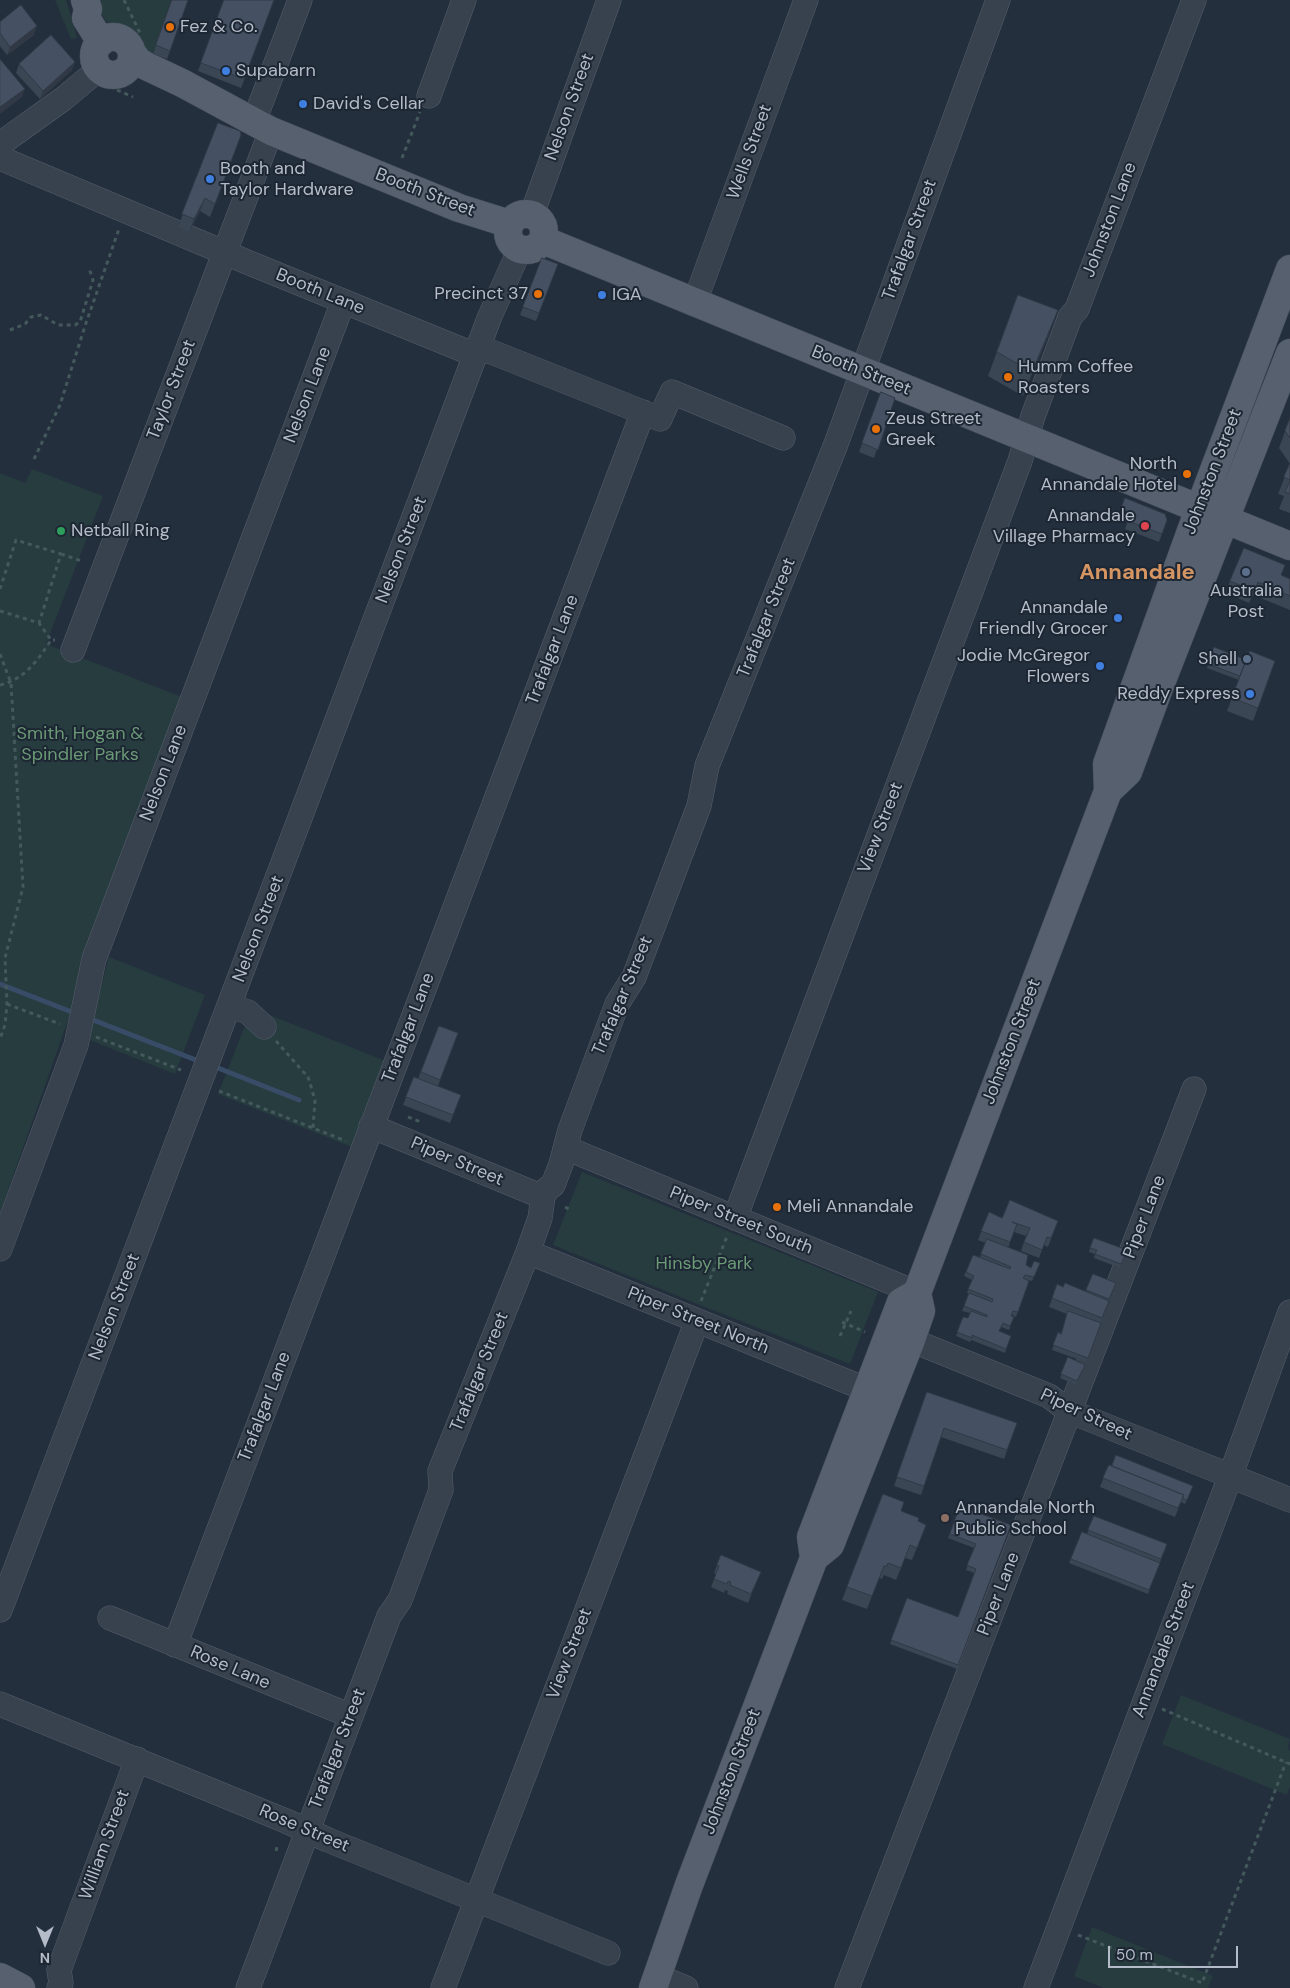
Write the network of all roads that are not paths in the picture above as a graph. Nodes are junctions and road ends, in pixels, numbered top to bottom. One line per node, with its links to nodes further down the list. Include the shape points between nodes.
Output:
1 (300, 0): 10 (street, Taylor Street)
2 (464, 0): 9 (street)
3 (609, 0): 13 (street, Nelson Street)
4 (806, 0): 18 (street, Wells Street)
5 (998, 0): 21 (street, Trafalgar Street)
6 (1194, 0): 24 (street, Johnston Lane)
7 (86, 5): 8 (main road, via 96,14)
8 (120, 62): 10 (main road, Booth Street, via 182,96); 11 (street)
9 (428, 96)
10 (252, 121): 13 (main road, Booth Street, via 459,208); 15 (street, Taylor Street)
11 (0, 144)
12 (0, 158): 15 (street, Booth Lane)
13 (521, 219): 14 (main road, via 509,238 516,247)
14 (532, 245): 18 (main road, Booth Street); 19 (street, Nelson Street, via 490,316)
15 (225, 253): 17 (street, Booth Lane); 28 (street, Taylor Street)
16 (1290, 269): 25 (main road, Johnston Street)
17 (344, 302): 19 (street, Booth Lane, via 468,352); 37 (street, Nelson Lane, via 94,959 76,1045)
18 (694, 304): 21 (main road, Booth Street)
19 (477, 352): 22 (street, Booth Lane, via 489,352); 30 (street, Nelson Street)
20 (1290, 353): 26 (main road, Johnston Street)
21 (862, 372): 24 (main road, Booth Street); 34 (street, Trafalgar Street, via 707,766 699,806 634,977 617,1004)
22 (643, 412): 23 (street, Booth Lane, via 660,419 672,392); 33 (street, Trafalgar Lane)
23 (783, 438)
24 (1026, 438): 25 (main road, Booth Street); 36 (street, View Street)
25 (1199, 509): 26 (main road, Booth Street); 29 (main road, Johnston Street, via 1107,764)
26 (1225, 520): 27 (main road, Booth Street); 29 (main road, Johnston Street, via 1128,772)
27 (1290, 546)
28 (62, 645)
29 (1108, 791): 39 (main road, Johnston Street)
30 (230, 1006): 31 (street, via 248,1012); 48 (street, Nelson Street)
31 (264, 1027)
32 (1194, 1089): 44 (street, Piper Lane)
33 (371, 1126): 35 (street, Piper Street); 50 (street, Trafalgar Lane)
34 (566, 1148): 35 (street, Trafalgar Street, via 553,1185); 36 (street, Piper Street South)
35 (543, 1197): 38 (street, Trafalgar Street, via 540,1218)
36 (733, 1224): 39 (street, Piper Street South)
37 (0, 1249)
38 (528, 1252): 41 (street, Piper Street North); 52 (street, Trafalgar Street, via 440,1471 441,1490 400,1600 388,1616)
39 (917, 1293): 42 (main road, Johnston Street, via 921,1311); 43 (main road, Johnston Street, via 902,1302)
40 (1290, 1312): 45 (street, Annandale Street)
41 (698, 1313): 43 (street, Piper Street North); 55 (street, View Street)
42 (911, 1340): 44 (street, Piper Street, via 1049,1396); 47 (main road, Johnston Street, via 830,1545)
43 (868, 1390): 47 (main road, Johnston Street, via 811,1537)
44 (1069, 1411): 45 (street, Piper Street); 64 (street, Piper Lane)
45 (1230, 1477): 46 (street, Piper Street); 65 (street, Annandale Street)
46 (1290, 1500)
47 (814, 1558): 59 (main road, Johnston Street)
48 (0, 1610)
49 (110, 1618): 50 (street, Rose Lane)
50 (175, 1645): 52 (street, Rose Lane)
51 (0, 1704): 53 (street, Rose Street)
52 (351, 1716): 54 (street, Trafalgar Street)
53 (137, 1759): 54 (street, Rose Street); 58 (street, William Street)
54 (307, 1830): 55 (street, Rose Street); 61 (street, Trafalgar Street)
55 (476, 1899): 56 (street, Rose Street); 62 (street, View Street)
56 (608, 1953)
57 (0, 1977): 60 (main road)
58 (59, 1979)
59 (655, 1982): 63 (street)
60 (21, 1988)
61 (248, 1988)
62 (443, 1988)
63 (686, 1988)
64 (847, 1988)
65 (1036, 1988)

